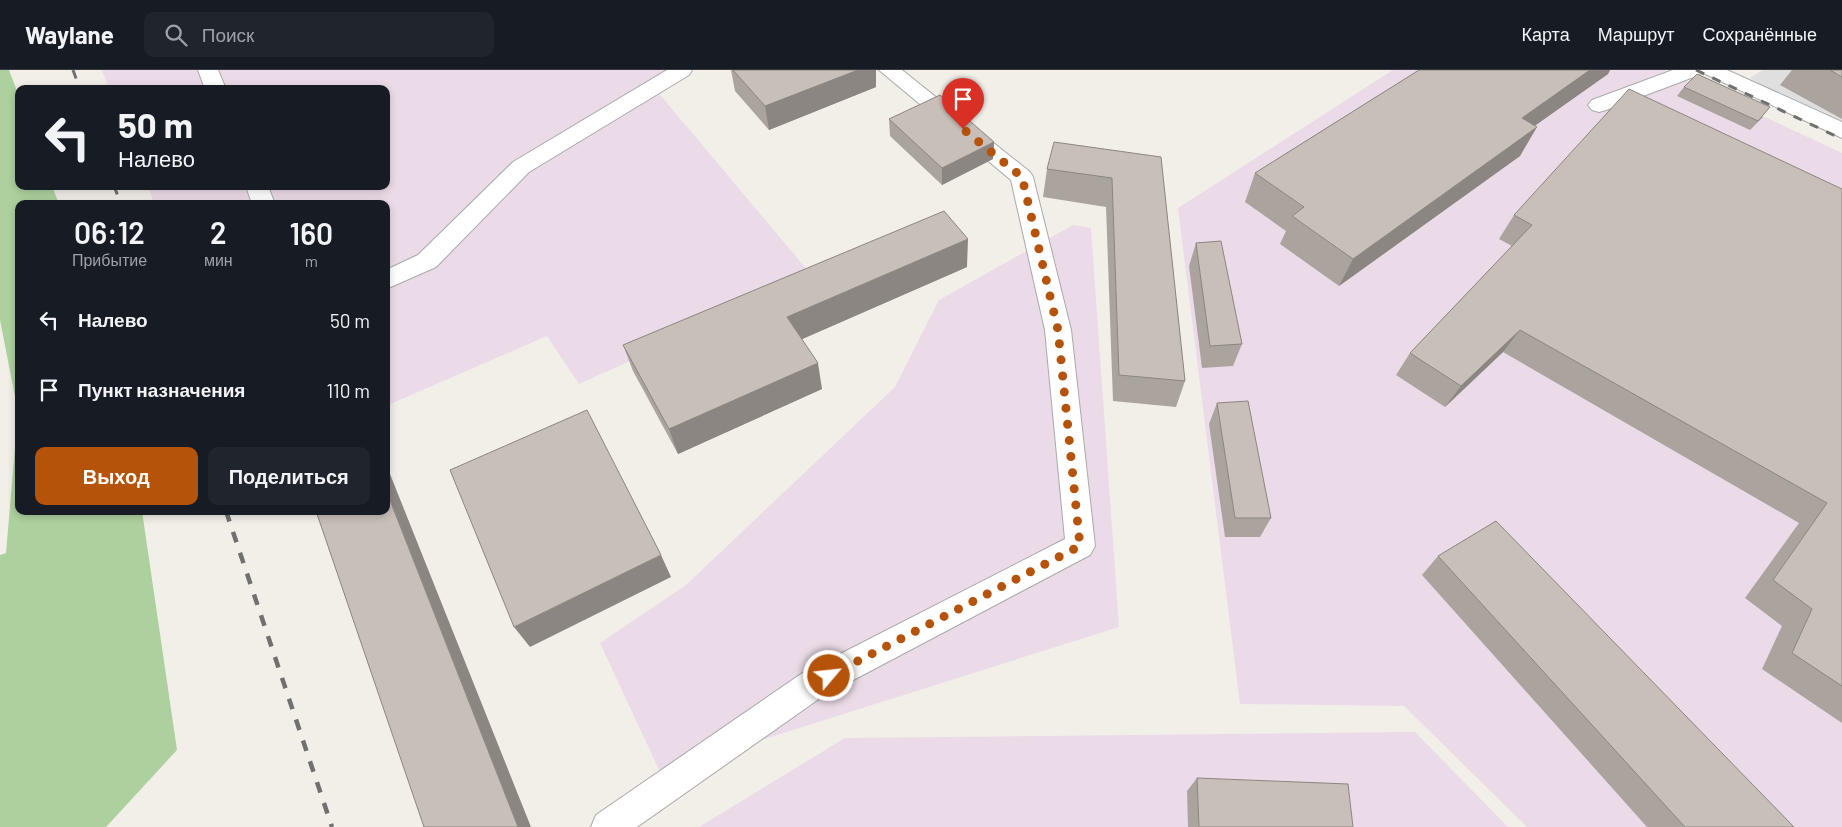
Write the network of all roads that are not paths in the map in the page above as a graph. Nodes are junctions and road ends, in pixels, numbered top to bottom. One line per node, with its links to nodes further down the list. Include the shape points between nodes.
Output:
1 (208, 70): 6 (street)
2 (682, 70): 9 (street, via 521,167 427,261)
3 (889, 70): 10 (street, via 1022,177 1058,330 1080,546 812,685)
4 (1692, 70): 7 (street)
5 (1710, 70): 8 (street)
6 (214, 85)
7 (1598, 105)
8 (1842, 131)
9 (390, 278)
10 (608, 827)

